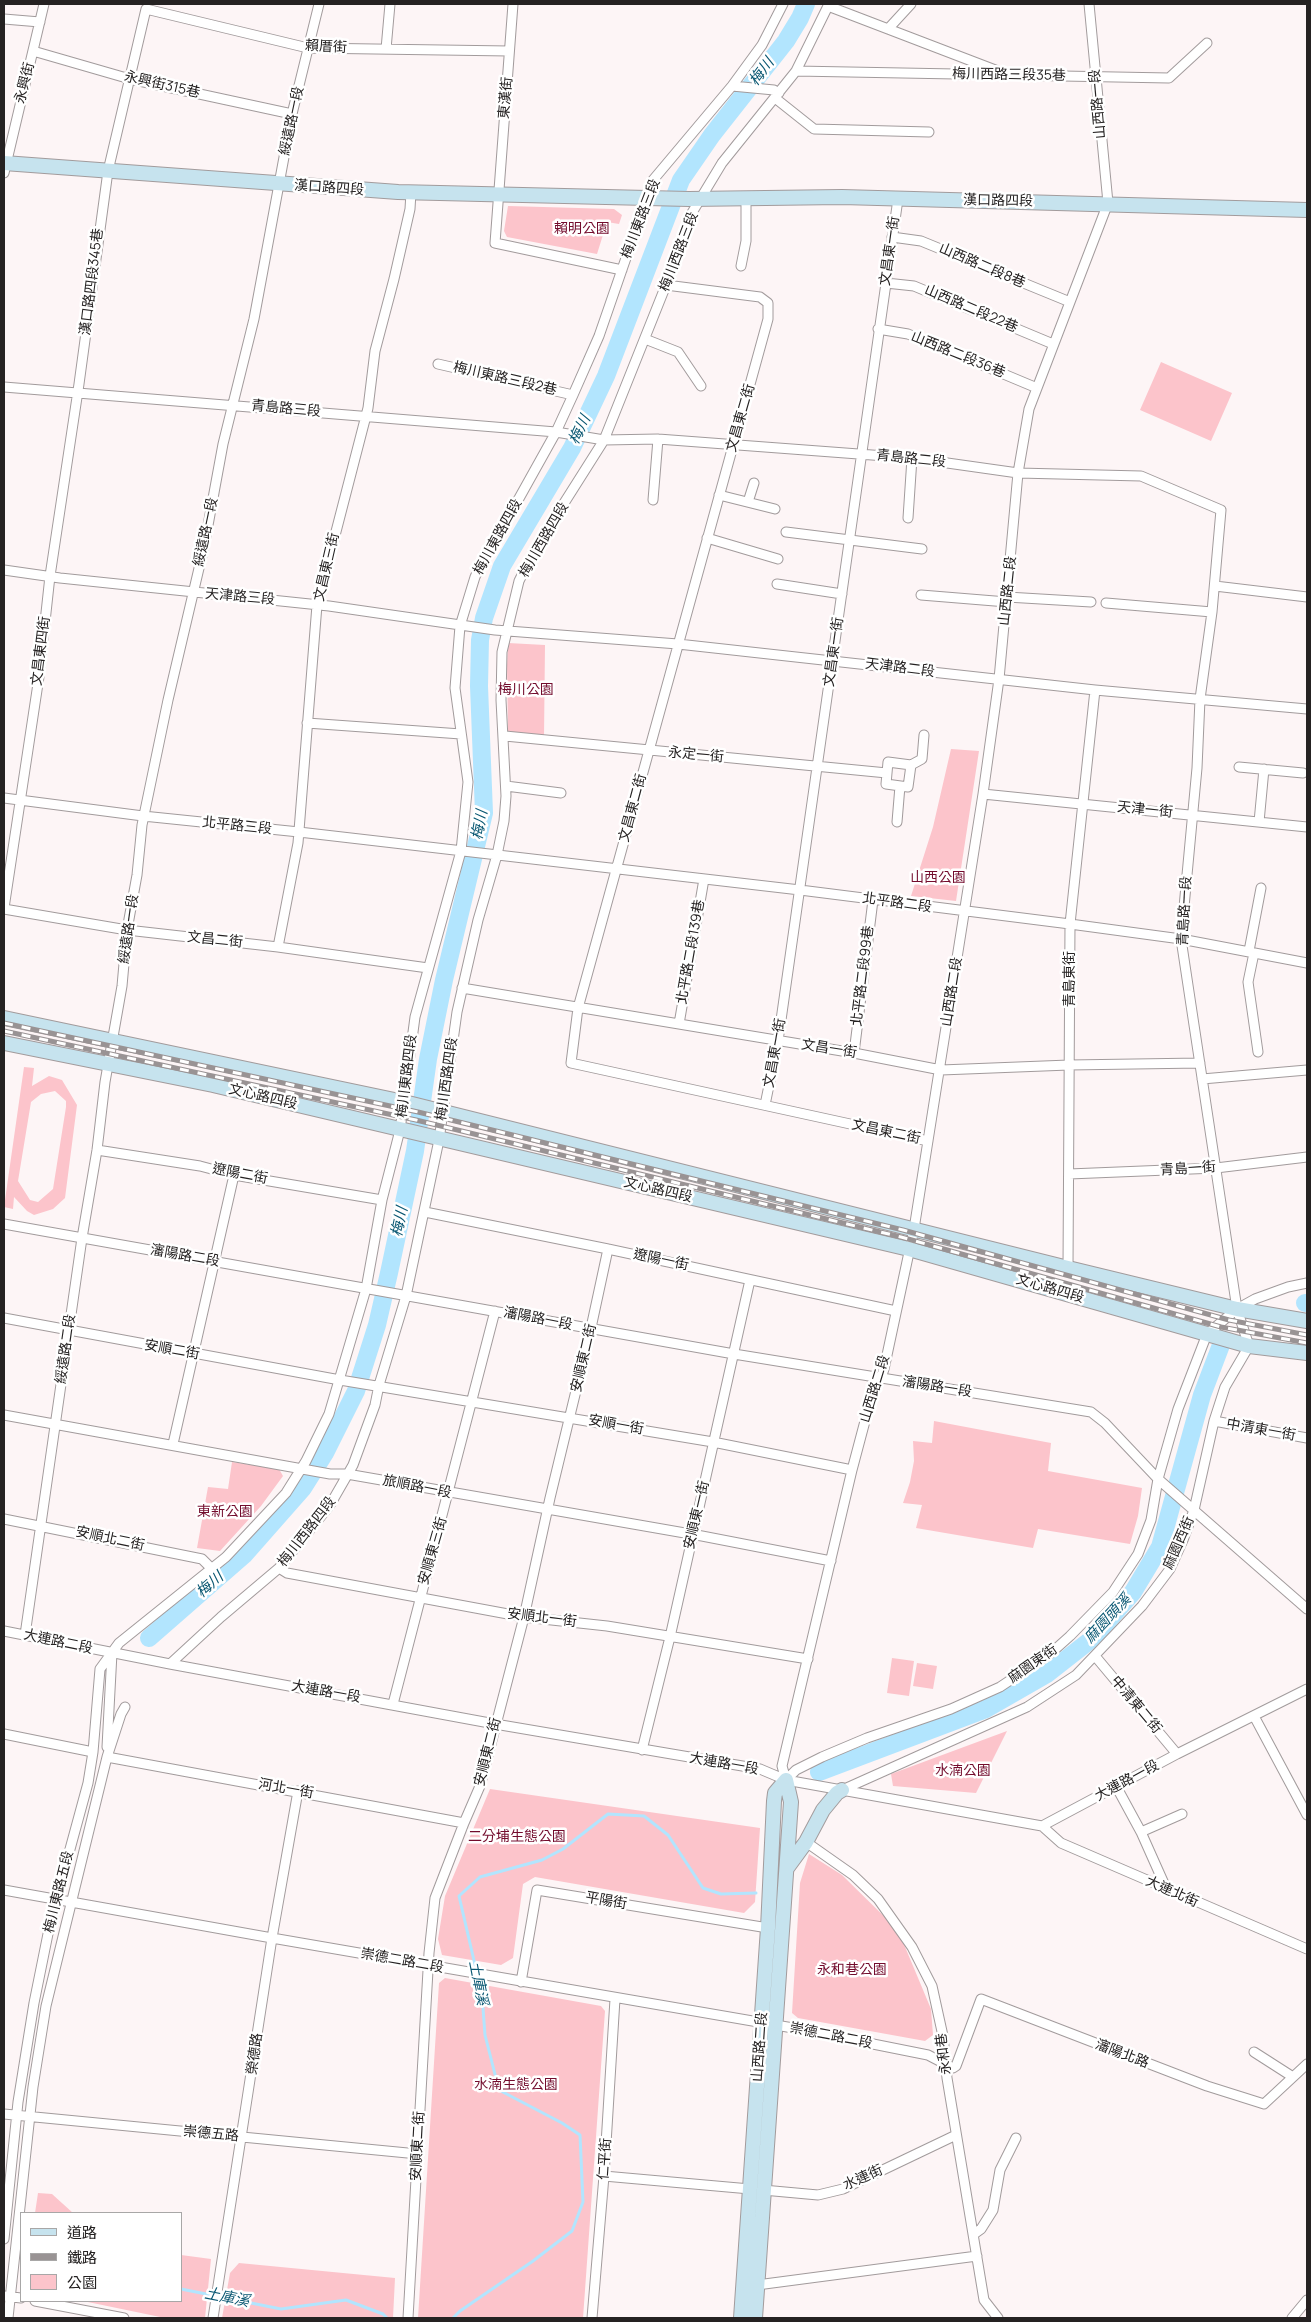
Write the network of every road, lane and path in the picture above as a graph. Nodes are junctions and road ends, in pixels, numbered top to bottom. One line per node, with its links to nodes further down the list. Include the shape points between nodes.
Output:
1 (44, 4): 12 (street, 永興街)
2 (320, 4): 15 (street, 綏遠路一段)
3 (390, 4): 16 (street)
4 (513, 4): 18 (street, 東漢街)
5 (783, 4): 23 (street, 梅川東路三段)
6 (911, 4): 13 (street)
7 (1089, 4): 21 (street, 山西路一段)
8 (829, 5): 9 (street); 19 (street, 梅川西路三段)
9 (846, 8): 13 (street)
10 (146, 9): 15 (street, 賴厝街); 22 (street, 漢口路四段345巷)
11 (4, 19): 12 (street)
12 (40, 22): 17 (street, 永興街)
13 (888, 29): 20 (street)
14 (1207, 43): 21 (street, 梅川西路三段35巷, via 1169,78)
15 (308, 48): 16 (street, 賴厝街); 25 (street, 綏遠路一段)
16 (386, 49): 18 (street, 賴厝街)
17 (33, 51): 22 (street, 永興街315巷); 27 (street, 永興街)
18 (509, 51): 31 (street, 東漢街)
19 (796, 71): 20 (street, 梅川西路三段35巷); 24 (street, 梅川西路三段)
20 (1006, 74): 21 (street, 梅川西路三段35巷)
21 (1096, 76): 36 (street, 山西路一段)
22 (130, 79): 25 (street, 永興街315巷); 28 (street, 漢口路四段345巷)
23 (735, 87): 24 (street); 32 (street, 梅川東路三段, via 654,180)
24 (776, 94): 26 (street, via 814,129); 34 (street, 梅川西路三段)
25 (292, 114): 29 (street, 綏遠路一段)
26 (930, 132)
27 (4, 166): 28 (main road, 漢口路四段)
28 (108, 171): 29 (main road, 漢口路四段); 51 (street, 漢口路四段345巷)
29 (279, 184): 30 (main road, 漢口路四段); 53 (street, 綏遠路一段, via 254,319)
30 (411, 192): 31 (main road, 漢口路四段); 54 (street, 文昌東三街, via 410,209 375,351)
31 (498, 193): 32 (main road, 漢口路四段); 40 (street, 東漢街, via 495,243)
32 (652, 197): 34 (main road, 漢口路四段); 40 (street, 梅川東路三段)
33 (898, 198): 35 (main road, 漢口路四段); 36 (main road, 漢口路四段); 38 (street, 文昌東一街)
34 (695, 199): 35 (main road, 漢口路四段); 42 (street, 梅川西路三段)
35 (746, 199): 39 (street, via 746,241)
36 (1108, 203): 37 (main road, 漢口路四段); 43 (street, 山西路二段)
37 (1307, 210)
38 (892, 237): 41 (street, 文昌東一街); 43 (street, 山西路二段8巷, via 921,240)
39 (741, 266)
40 (622, 270): 52 (street, 梅川東路三段, via 599,336)
41 (886, 283): 44 (street, 文昌東一街); 46 (street, 山西路二段22巷, via 914,286)
42 (666, 285): 45 (street, 梅川西路三段); 59 (street, 文昌東二街, via 760,297 768,303 768,319)
43 (1070, 302): 46 (street, 山西路二段)
44 (878, 329): 50 (street, 山西路二段36巷, via 908,334); 60 (street, 文昌東一街)
45 (645, 339): 48 (street, via 678,352); 58 (street, 梅川西路三段)
46 (1054, 344): 50 (street, 山西路二段)
47 (438, 364): 52 (street, 梅川東路三段2巷)
48 (701, 386)
49 (4, 387): 51 (street, 青島路三段)
50 (1037, 388): 62 (street, 山西路二段, via 1028,408)
51 (77, 394): 53 (street, 青島路三段); 76 (street, 文昌東四街)
52 (573, 395): 55 (street, 梅川東路三段)
53 (232, 405): 54 (street, 青島路三段); 79 (street, 綏遠路一段)
54 (365, 416): 55 (street, 青島路三段); 86 (street, 文昌東三街)
55 (556, 432): 56 (street, 青島路三段); 88 (street, 梅川東路四段, via 484,555)
56 (593, 438): 58 (street, 青島路二段)
57 (658, 439): 58 (street, 青島路二段); 59 (street, 青島路二段); 65 (street)
58 (604, 440): 90 (street, 梅川西路四段, via 527,565 519,581)
59 (733, 445): 60 (street, 青島路二段); 64 (street, 文昌東二街)
60 (862, 454): 61 (street, 青島路二段); 72 (street, 文昌東一街)
61 (912, 458): 62 (street, 青島路二段); 69 (street)
62 (1018, 472): 68 (street, 青島路二段, via 1141,476); 83 (street, 山西路二段)
63 (754, 483): 66 (street)
64 (719, 495): 66 (street); 71 (street, 文昌東二街)
65 (653, 500)
66 (748, 502): 67 (street)
67 (775, 509)
68 (1221, 510): 78 (street, 青島路一段)
69 (908, 518)
70 (786, 532): 72 (street)
71 (707, 538): 74 (street); 91 (street, 文昌東二街)
72 (850, 541): 73 (street); 80 (street, 文昌東一街)
73 (922, 549)
74 (778, 559)
75 (4, 570): 76 (street, 天津路三段)
76 (50, 576): 79 (street, 天津路三段); 113 (street, 文昌東四街, via 39,677)
77 (777, 584): 80 (street)
78 (1214, 586): 82 (street); 87 (street, 青島路一段)
79 (193, 592): 86 (street, 天津路三段); 116 (street, 綏遠路一段)
80 (842, 594): 92 (street, 文昌東一街)
81 (921, 595): 83 (street)
82 (1307, 597)
83 (1007, 600): 84 (street); 93 (street, 山西路二段)
84 (1091, 602)
85 (1106, 603): 87 (street)
86 (317, 604): 88 (street, 天津路三段); 97 (street, 文昌東三街)
87 (1212, 612): 95 (street, 青島路一段)
88 (460, 626): 89 (street, 天津路三段); 98 (street, 梅川東路四段, via 455,688)
89 (492, 630): 90 (street, 天津路二段)
90 (506, 631): 91 (street, 天津路二段); 100 (street, 梅川西路四段, via 501,700)
91 (678, 644): 92 (street, 天津路二段); 101 (street, 文昌東二街)
92 (833, 660): 93 (street, 天津路二段); 104 (street, 文昌東一街)
93 (999, 679): 94 (street, 天津路二段); 111 (street, 山西路二段)
94 (1095, 690): 95 (street, 天津路二段); 114 (street, 青島東街)
95 (1200, 699): 96 (street, 天津路二段); 115 (street, 青島路一段)
96 (1307, 709)
97 (307, 723): 98 (street); 120 (street, 文昌東三街)
98 (461, 734): 121 (street, 梅川東路四段, via 468,782)
99 (924, 735): 102 (street, via 922,759)
100 (505, 736): 101 (street, 永定一街); 108 (street, 梅川西路四段)
101 (648, 751): 104 (street, 永定一街); 124 (street, 文昌東二街)
102 (910, 765): 106 (street, via 888,762); 109 (street, via 908,787)
103 (1239, 766): 105 (street)
104 (817, 767): 106 (street, 永定一街); 127 (street, 文昌東一街)
105 (1264, 769): 107 (street); 118 (street)
106 (887, 773): 109 (street, via 886,784)
107 (1303, 773)
108 (506, 786): 110 (street); 123 (street, 梅川西路四段, via 504,821)
109 (900, 786): 117 (street)
110 (561, 793)
111 (983, 794): 114 (street, 天津一街); 130 (street, 山西路二段)
112 (4, 798): 113 (street, 北平路三段)
113 (20, 800): 116 (street, 北平路三段); 129 (street, 文昌東四街)
114 (1084, 804): 115 (street, 天津一街); 131 (street, 青島東街)
115 (1192, 815): 118 (street, 天津一街); 133 (street, 青島路一段)
116 (143, 816): 120 (street, 北平路三段); 132 (street, 綏遠路一段)
117 (896, 822)
118 (1259, 822): 119 (street, 天津一街)
119 (1307, 827)
120 (299, 832): 121 (street, 北平路三段); 134 (street, 文昌東三街)
121 (465, 851): 122 (street, 北平路三段); 137 (street, 梅川東路四段)
122 (484, 853): 123 (street, 北平路二段)
123 (497, 855): 124 (street, 北平路二段); 138 (street, 梅川西路四段)
124 (616, 869): 125 (street, 北平路二段); 139 (street, 文昌東二街)
125 (704, 879): 127 (street, 北平路二段); 141 (street, 北平路二段139巷)
126 (1261, 888): 135 (street)
127 (800, 890): 128 (street, 北平路二段); 143 (street, 文昌東一街)
128 (873, 900): 130 (street, 北平路二段); 146 (street, 北平路二段99巷)
129 (4, 908): 132 (street, 文昌二街)
130 (964, 912): 131 (street, 北平路二段); 150 (street, 山西路二段)
131 (1070, 924): 133 (street, 北平路二段); 149 (street, 青島東街)
132 (127, 930): 134 (street, 文昌二街); 142 (street, 綏遠路一段, via 122,986)
133 (1181, 939): 135 (street, 北平路二段); 148 (street, 青島路一段)
134 (278, 947): 137 (street, 文昌二街)
135 (1251, 952): 136 (street, 北平路二段); 145 (street, via 1248,982)
136 (1307, 964)
137 (428, 968): 153 (street, 梅川東路四段, via 415,1017)
138 (462, 988): 139 (street, 文昌一街); 155 (street, 梅川西路四段)
139 (578, 1008): 141 (street, 文昌一街); 154 (street, 文昌東二街, via 571,1063)
140 (4, 1018): 142 (main road, 文心路四段)
141 (679, 1024): 143 (street, 文昌一街)
142 (112, 1040): 147 (street, 綏遠路一段); 153 (main road, 文心路四段)
143 (778, 1041): 146 (street, 文昌一街); 154 (street, 文昌東一街)
144 (4, 1043): 147 (main road, 文心路四段)
145 (1258, 1052)
146 (854, 1053): 150 (street, 文昌一街)
147 (108, 1063): 156 (main road, 文心路四段); 159 (street, 綏遠路二段)
148 (1200, 1063): 149 (street, 文昌一街); 152 (street, 青島路一段)
149 (1070, 1065): 150 (street, 文昌一街); 162 (street, 青島東街)
150 (941, 1070): 158 (street, 山西路二段)
151 (1307, 1070): 152 (street)
152 (1202, 1079): 161 (street, 青島路一段)
153 (404, 1102): 155 (main road, 文心路四段); 156 (street, 梅川東路四段)
154 (765, 1105): 158 (street, 文昌東二街)
155 (443, 1112): 157 (street, 梅川西路四段); 167 (main road, 文心路四段)
156 (400, 1130): 157 (main road, 文心路四段); 164 (street, 梅川東路四段)
157 (439, 1140): 165 (street, 梅川西路四段); 170 (main road, 文心路四段)
158 (928, 1141): 167 (street, 山西路二段)
159 (97, 1150): 163 (street, 遼陽二街, via 200,1166); 168 (street, 綏遠路二段)
160 (1307, 1157): 161 (street, 青島一街)
161 (1216, 1168): 162 (street, 青島一街); 177 (street, 青島路一段)
162 (1069, 1174): 172 (street, 青島東街)
163 (234, 1175): 164 (street, 遼陽二街); 171 (street)
164 (382, 1200): 175 (street, 梅川東路四段)
165 (425, 1212): 169 (street, 遼陽一街); 176 (street, 梅川西路四段)
166 (4, 1224): 168 (street, 瀋陽路二段)
167 (914, 1229): 170 (street, 山西路二段); 172 (main road, 文心路四段)
168 (82, 1238): 171 (street, 瀋陽路二段); 183 (street, 綏遠路二段)
169 (608, 1249): 173 (street, 遼陽一街); 182 (street, 安順東二街)
170 (909, 1249): 179 (street, 山西路二段); 184 (main road, 文心路四段)
171 (215, 1261): 175 (street, 瀋陽路二段); 186 (street)
172 (1068, 1268): 177 (main road, 文心路四段)
173 (750, 1280): 179 (street, 遼陽一街); 188 (street, 安順東一街)
174 (1307, 1283): 177 (street, 麻園東街, via 1270,1292)
175 (366, 1289): 176 (street, 瀋陽路二段); 190 (street, 梅川東路四段)
176 (406, 1296): 178 (street, 瀋陽路一段); 191 (street, 梅川西路四段)
177 (1237, 1309): 181 (main road, 文心路四段); 184 (street, 麻園東街); 185 (street)
178 (495, 1311): 182 (street, 瀋陽路一段); 192 (street, 安順東三街)
179 (896, 1312): 189 (street, 山西路二段)
180 (4, 1318): 183 (street, 安順二街)
181 (1307, 1321)
182 (591, 1329): 188 (street, 瀋陽路一段); 194 (street, 安順東二街)
183 (69, 1331): 186 (street, 安順二街); 196 (street, 綏遠路二段)
184 (1207, 1334): 185 (main road, 文心路四段); 203 (street, 麻園東街, via 1178,1409)
185 (1249, 1346): 187 (main road, 文心路四段); 195 (street, 麻園西街, via 1224,1387)
186 (194, 1353): 190 (street, 安順二街); 199 (street)
187 (1307, 1353)
188 (734, 1354): 189 (street, 瀋陽路一段); 198 (street, 安順東一街)
189 (881, 1378): 201 (street, 山西路二段, via 873,1391); 203 (street, 瀋陽路一段, via 1091,1412 1106,1423)
190 (340, 1380): 191 (street, 安順二街); 200 (street, 梅川東路四段, via 330,1414)
191 (379, 1385): 192 (street, 安順一街); 202 (street, 梅川西路四段, via 375,1405)
192 (471, 1400): 194 (street, 安順一街); 204 (street, 安順東三街)
193 (4, 1415): 196 (street, 旅順路一段)
194 (570, 1417): 198 (street, 安順一街); 205 (street, 安順東二街)
195 (1214, 1421): 197 (street, 中清東一街); 206 (street, 麻園西街)
196 (56, 1424): 199 (street, 旅順路一段); 208 (street, 綏遠路二段)
197 (1307, 1438)
198 (713, 1442): 201 (street, 安順一街); 209 (street, 安順東一街)
199 (173, 1444): 200 (street, 旅順路一段)
200 (306, 1469): 202 (street, 旅順路一段); 212 (street, 梅川東路四段, via 256,1527)
201 (852, 1470): 210 (street, 山西路二段)
202 (347, 1474): 204 (street, 旅順路一段); 211 (street, 梅川西路四段, via 330,1505)
203 (1158, 1479): 206 (street, 瀋陽路一段); 233 (street, 麻園東街, via 1151,1520 1138,1554 1113,1592 1051,1653 1000,1687 951,1709 822,1757 796,1770)
204 (449, 1493): 205 (street, 旅順路一段); 213 (street, 安順東三街)
205 (547, 1509): 209 (street, 旅順路一段); 215 (street, 安順東二街)
206 (1194, 1510): 214 (street, 瀋陽路一段); 220 (street, 麻園西街, via 1170,1569 1142,1606)
207 (4, 1519): 208 (street, 安順北二街)
208 (40, 1525): 212 (street, 安順北二街, via 202,1559); 217 (street, 綏遠路二段)
209 (692, 1535): 210 (street, 旅順路一段); 218 (street, 安順東一街)
210 (831, 1561): 221 (street, 山西路二段)
211 (279, 1568): 213 (street, 安順北一街, via 287,1573); 222 (street, 梅川西路四段)
212 (212, 1569): 219 (street, 梅川東路四段, via 119,1643)
213 (420, 1597): 215 (street, 安順北一街); 224 (street, 安順東三街)
214 (1307, 1609)
215 (524, 1617): 218 (street, 安順北一街); 227 (street, 安順東二街)
216 (4, 1631): 217 (street, 大連路二段)
217 (25, 1635): 219 (street, 大連路二段)
218 (670, 1637): 221 (street, 安順北一街); 229 (street, 安順東一街)
219 (112, 1653): 222 (street, 大連路一段); 230 (street, 梅川東路五段, via 102,1664 97,1680); 232 (street, 梅川東路五段)
220 (1095, 1656): 231 (street, 中清東二街); 235 (street, 麻園西街, via 1076,1675 1027,1707)
221 (808, 1658): 233 (street, 山西路二段, via 782,1766)
222 (170, 1664): 224 (street, 大連路一段)
223 (1307, 1689): 226 (street, 大連路一段)
224 (393, 1704): 227 (street, 大連路一段)
225 (125, 1707): 232 (street, 梅川東路五段)
226 (1254, 1716): 231 (street, 大連路一段); 238 (street)
227 (495, 1724): 229 (street, 大連路一段); 239 (street, 安順東二街, via 480,1786)
228 (4, 1734): 230 (street)
229 (642, 1750): 233 (street, 大連路一段, via 760,1769)
230 (93, 1752): 246 (street, 梅川東路五段, via 88,1783)
231 (1177, 1754): 234 (street, 大連路一段)
232 (107, 1757): 236 (street, 河北一街); 247 (street, 梅川東路五段)
233 (786, 1780): 235 (street, 大連路一段); 243 (main road, 山西路二段, via 791,1795); 248 (main road, 山西路二段, via 775,1793)
234 (1116, 1786): 240 (street, 大連路一段); 241 (street)
235 (842, 1790): 240 (street, 大連路一段); 242 (main road, via 823,1810)
236 (298, 1791): 239 (street, 河北一街); 249 (street, 榮德路)
237 (1182, 1814): 241 (street)
238 (1307, 1815)
239 (464, 1823): 251 (street, 安順東二街, via 435,1898)
240 (1042, 1826): 244 (street, 大連北街, via 1061,1843)
241 (1141, 1832): 244 (street)
242 (806, 1842): 243 (main road); 257 (street, 永和巷, via 853,1874 897,1923 932,1986)
243 (786, 1869): 255 (main road, 山西路二段)
244 (1166, 1888): 250 (street, 大連北街)
245 (4, 1890): 246 (street, 崇德二路二段)
246 (56, 1900): 247 (street, 崇德二路二段); 261 (street, 梅川東路五段, via 34,2003)
247 (71, 1902): 249 (street, 崇德二路二段); 262 (street, 梅川東路五段, via 46,2006)
248 (768, 1928): 252 (street, 平陽街, via 537,1890); 254 (main road, 山西路二段)
249 (272, 1938): 251 (street, 崇德二路二段); 264 (street, 榮德路)
250 (1307, 1949)
251 (428, 1965): 252 (street, 崇德二路二段); 266 (street, 安順東二街)
252 (521, 1982): 253 (street, 崇德二路二段)
253 (615, 1999): 254 (street, 崇德二路二段); 267 (street, 仁平街)
254 (761, 2023): 255 (street, 崇德二路二段); 268 (main road, 山西路二段)
255 (775, 2025): 257 (street, 崇德二路二段, via 928,2055); 268 (main road, 山西路二段)
256 (1254, 2052): 259 (street)
257 (946, 2064): 259 (street, 瀋陽北路, via 953,2068 956,2066 981,1999 1207,2086 1264,2104); 263 (street, 永和巷)
258 (1307, 2064): 259 (street)
259 (1293, 2077)
260 (4, 2114): 261 (street, 崇德五路)
261 (17, 2116): 262 (street, 崇德五路); 270 (street, 梅川東路五段)
262 (30, 2117): 264 (street, 崇德五路); 273 (street, 梅川東路五段)
263 (956, 2135): 268 (street, 水連街, via 843,2189 818,2195); 269 (street, 永和巷)
264 (242, 2137): 266 (street, 崇德五路); 277 (street, 榮德路)
265 (1016, 2138): 269 (street, via 1000,2170 993,2210)
266 (418, 2154): 281 (street, 安順東二街)
267 (604, 2176): 268 (street, 水連街); 282 (street, 仁平街)
268 (757, 2190): 272 (main road, 山西路二段); 283 (main road, 山西路二段)
269 (974, 2234): 271 (street, 永和巷)
270 (4, 2239)
271 (977, 2256): 272 (street); 278 (street, 永和巷, via 984,2300)
272 (757, 2286): 284 (main road, 山西路二段)
273 (7, 2296): 274 (street); 279 (street, 梅川東路五段)
274 (20, 2298)
275 (1307, 2300): 285 (street)
276 (40, 2302): 280 (street)
277 (214, 2314)
278 (995, 2315)
279 (8, 2318)
280 (124, 2318)
281 (408, 2318)
282 (592, 2318)
283 (741, 2318)
284 (755, 2318)
285 (1292, 2318)

